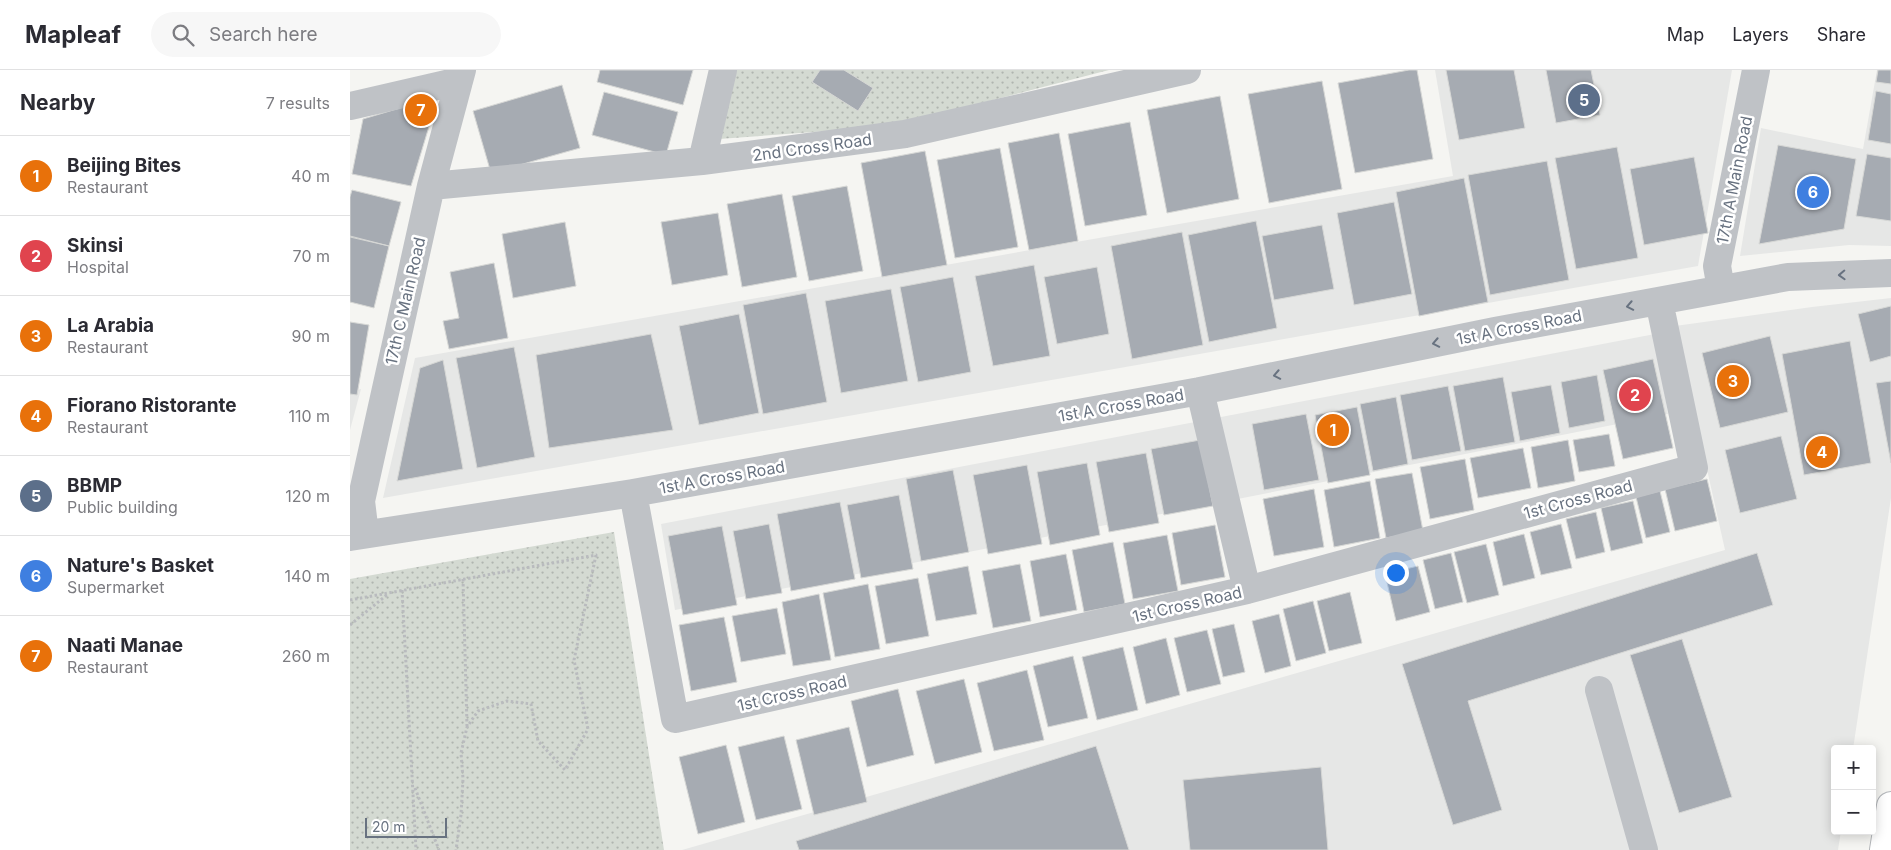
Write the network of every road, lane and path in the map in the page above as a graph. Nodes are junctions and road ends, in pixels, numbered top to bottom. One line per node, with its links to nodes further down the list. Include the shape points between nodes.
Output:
1 (723, 70): 6 (street)
2 (1756, 70): 9 (street, 17th A Main Road, via 1717,266)
3 (1175, 72): 6 (street, 2nd Cross Road, via 905,134)
4 (460, 76): 5 (street); 7 (street, 17th C Main Road)
5 (350, 106)
6 (702, 161): 7 (street, 2nd Cross Road)
7 (431, 186): 13 (street, 17th C Main Road, via 361,501)
8 (1891, 273): 9 (street, 1st A Cross Road, one-way to 9, via 1788,277)
9 (1721, 289): 10 (street, 1st A Cross Road)
10 (1659, 300): 11 (street, 1st A Cross Road, one-way to 11); 16 (street, 1st Cross Road, via 1694,468)
11 (1200, 391): 12 (street, 1st A Cross Road); 16 (street)
12 (632, 493): 13 (street, 1st A Cross Road); 16 (street, 1st Cross Road, via 676,719)
13 (358, 535)
14 (463, 579): 15 (path); 21 (path); 21 (path, via 596,555 574,660 588,729 565,770 538,741 531,704 507,701 478,710)
15 (402, 590): 17 (path); 22 (path)
16 (1247, 590)
17 (390, 593): 18 (path); 19 (path)
18 (350, 600)
19 (350, 625)
20 (1599, 690): 27 (street)
21 (467, 727): 26 (path, via 461,753 463,779)
22 (413, 783): 24 (path); 25 (path)
23 (1891, 806): 28 (main road)
24 (416, 850)
25 (439, 850)
26 (456, 850)
27 (1644, 850)
28 (1884, 850)

